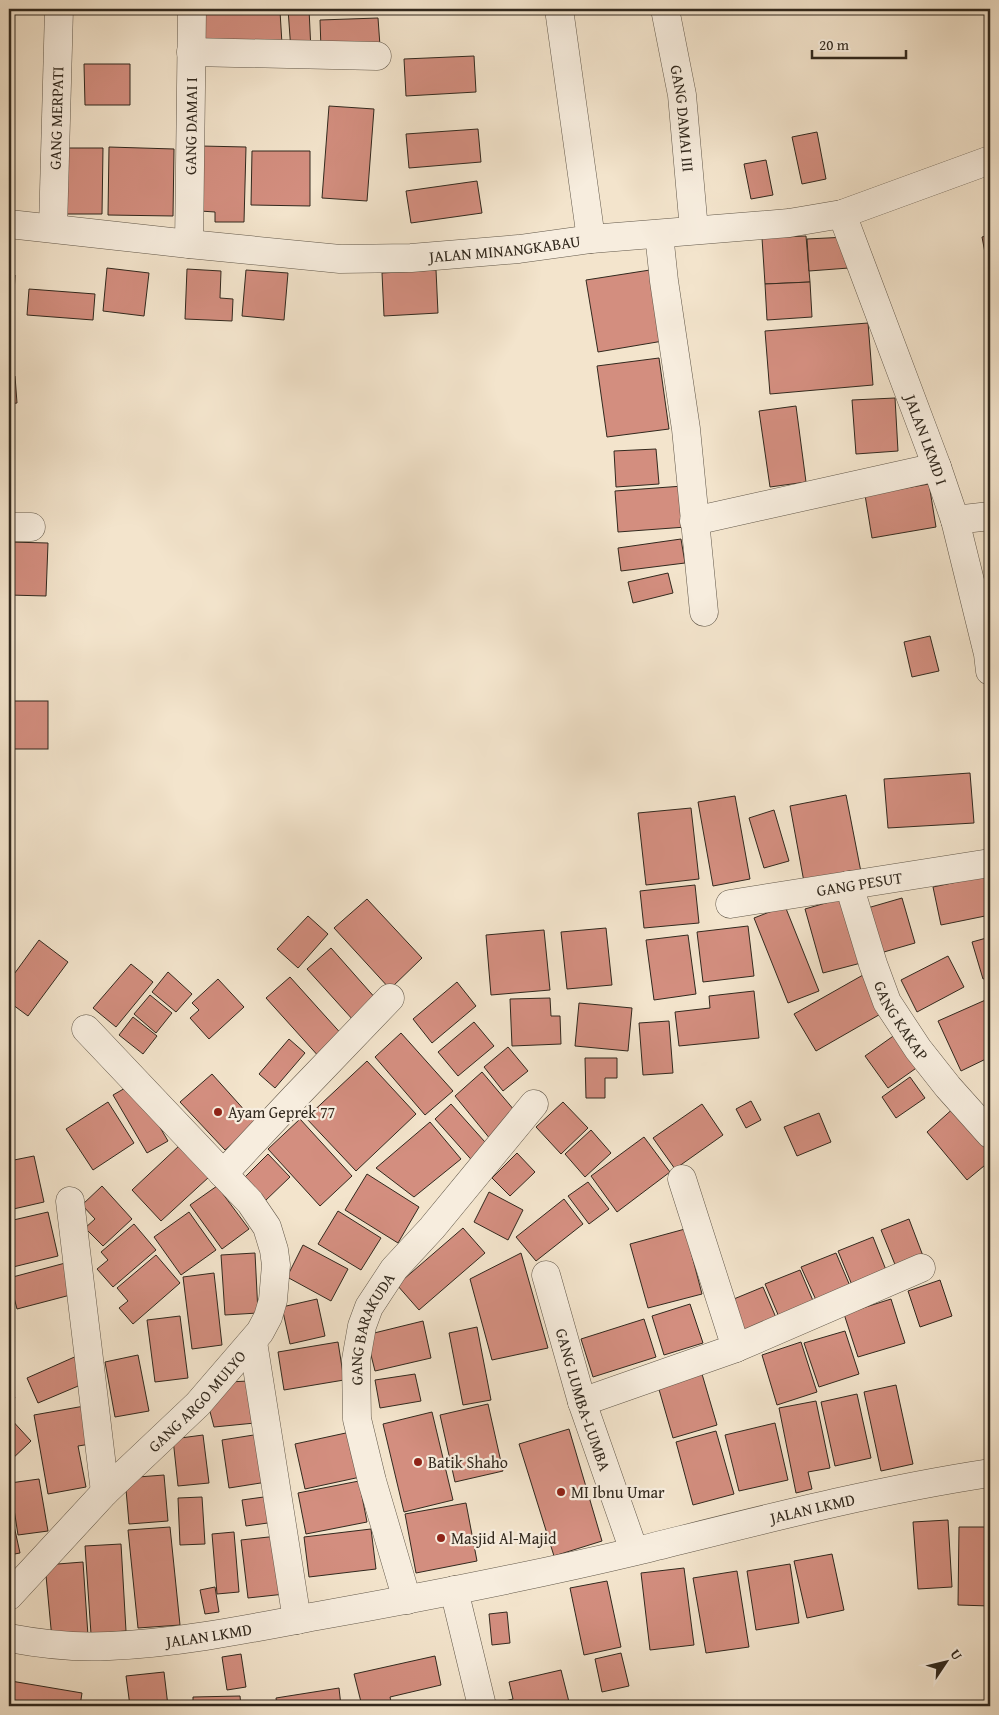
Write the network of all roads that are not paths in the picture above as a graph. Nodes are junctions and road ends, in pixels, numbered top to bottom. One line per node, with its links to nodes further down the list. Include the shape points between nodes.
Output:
1 (59, 9): 10 (street, GANG MERPATI)
2 (192, 9): 5 (street, GANG DAMAI I)
3 (559, 9): 13 (street)
4 (665, 9): 11 (street, GANG DAMAI III, via 682,95)
5 (191, 52): 6 (street); 14 (street, GANG DAMAI I)
6 (377, 56)
7 (990, 160): 8 (street, JALAN MINANGKABAU)
8 (842, 214): 11 (street, JALAN MINANGKABAU, via 789,223); 15 (street, JALAN LKMD I)
9 (9, 224): 10 (street, JALAN MINANGKABAU)
10 (53, 228): 14 (street, JALAN MINANGKABAU)
11 (694, 230): 12 (street, JALAN MINANGKABAU)
12 (659, 234): 13 (street, JALAN MINANGKABAU); 18 (street, via 686,429)
13 (591, 239): 14 (street, JALAN MINANGKABAU, via 519,250 340,259)
14 (189, 244)
15 (937, 466): 17 (street, JALAN LKMD I); 18 (street)
16 (990, 516): 17 (street)
17 (955, 520): 20 (street, JALAN LKMD I)
18 (694, 521): 19 (street)
19 (704, 612)
20 (989, 660)
21 (990, 863): 22 (street, GANG PESUT)
22 (849, 885): 23 (street, GANG PESUT); 27 (street, GANG KAKAP, via 887,1002 924,1057)
23 (730, 904)
24 (390, 998): 28 (street)
25 (86, 1030): 28 (street, GANG ARGO MULYO)
26 (534, 1104): 41 (street, GANG BARAKUDA, via 394,1269 368,1308 362,1326 356,1360 357,1419)
27 (990, 1134)
28 (223, 1174): 33 (street, GANG ARGO MULYO, via 259,1214 274,1250 276,1282 273,1300 268,1317)
29 (682, 1179): 34 (street)
30 (70, 1201): 37 (street)
31 (921, 1268): 34 (street)
32 (546, 1275): 35 (street, GANG LUMBA-LUMBA)
33 (252, 1342): 37 (street, GANG ARGO MULYO, via 198,1404); 42 (street)
34 (736, 1348): 35 (street)
35 (582, 1402): 38 (street, GANG LUMBA-LUMBA)
36 (990, 1473): 38 (street, JALAN LKMD, via 834,1504)
37 (105, 1492): 40 (street, GANG ARGO MULYO)
38 (634, 1551): 39 (street, JALAN LKMD)
39 (454, 1590): 41 (street, JALAN LKMD); 44 (street)
40 (9, 1596)
41 (407, 1600): 42 (street, JALAN LKMD)
42 (297, 1620): 43 (street, JALAN LKMD, via 205,1637 106,1647)
43 (9, 1638)
44 (482, 1706)

